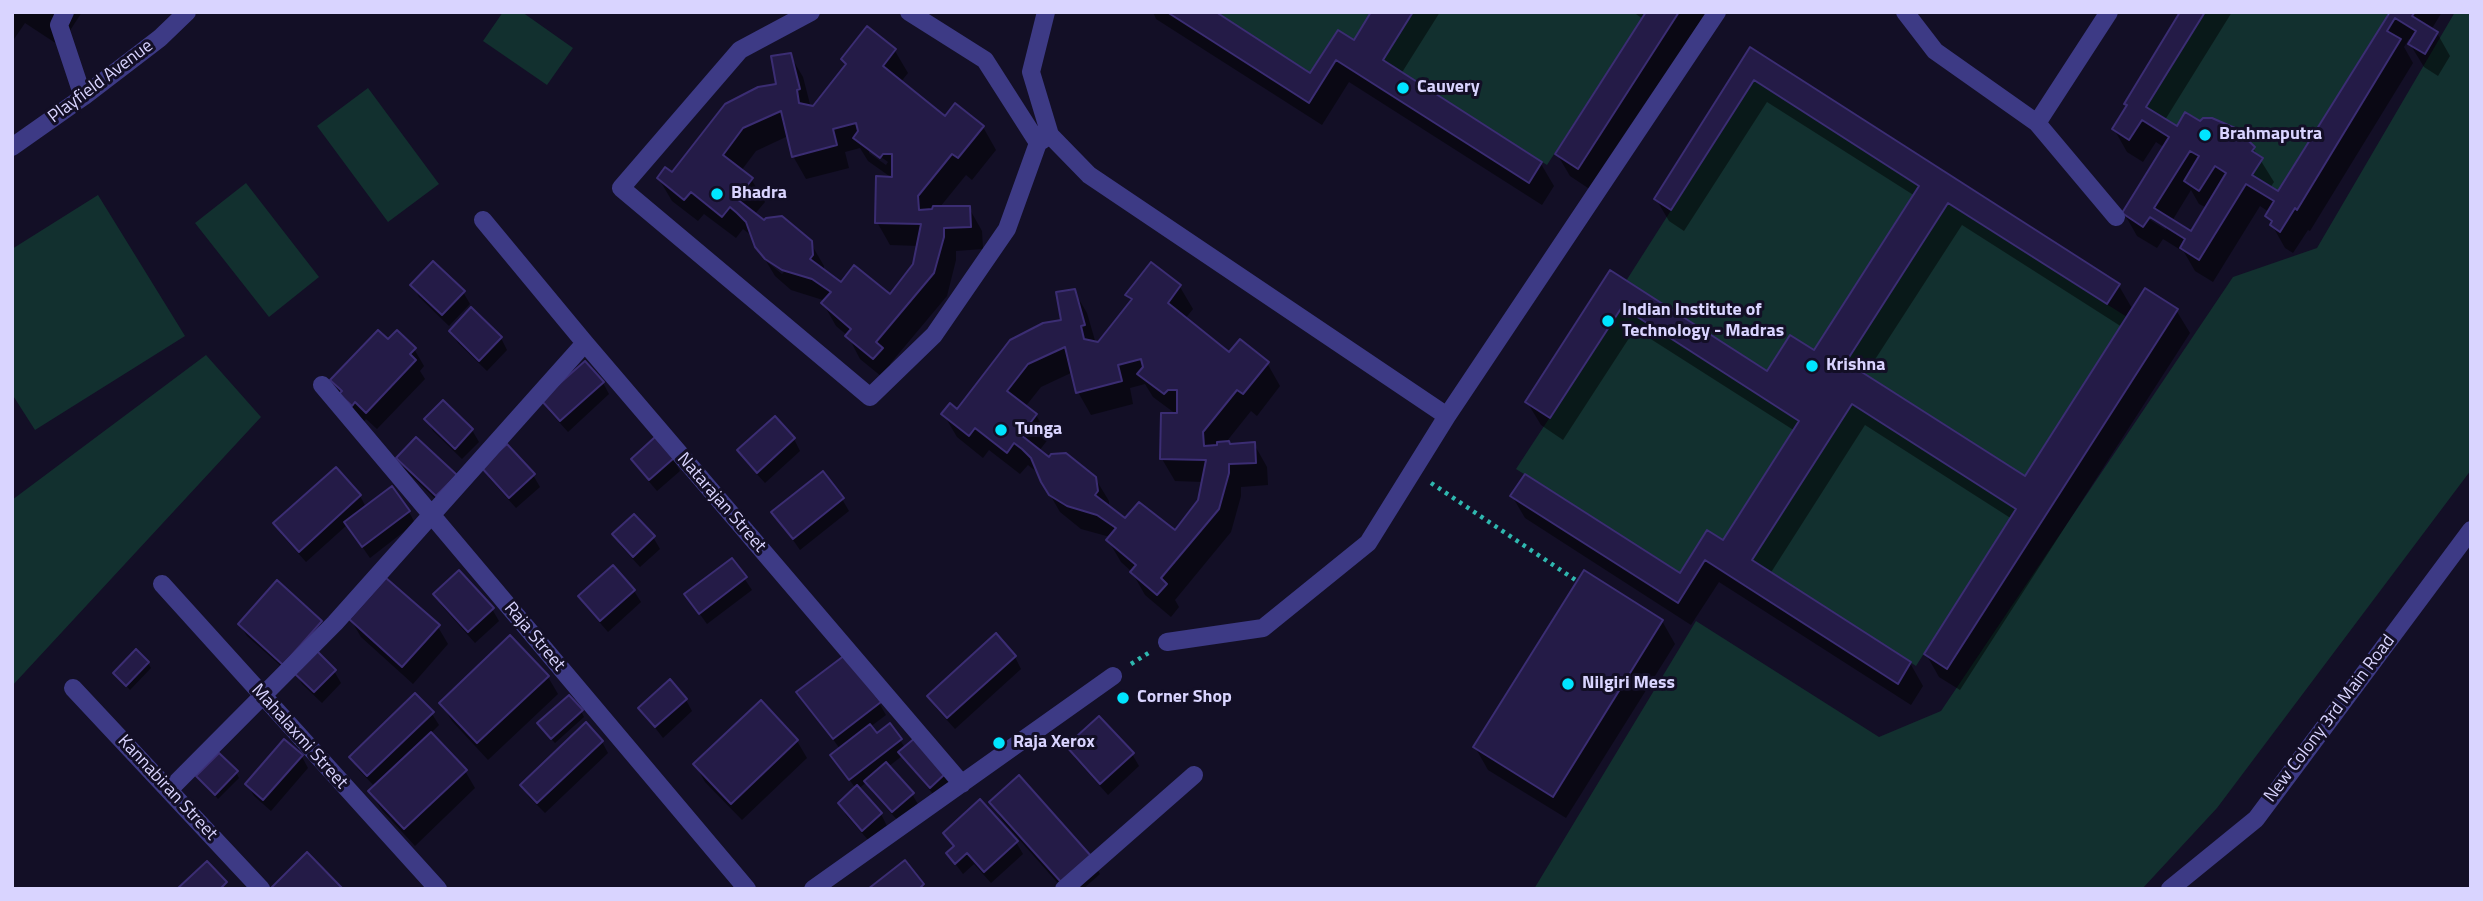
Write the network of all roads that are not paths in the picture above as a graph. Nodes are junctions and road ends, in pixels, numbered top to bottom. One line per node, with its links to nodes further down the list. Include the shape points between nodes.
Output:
1 (65, 12): 9 (street, via 59,25)
2 (187, 12): 9 (street, Playfield Avenue)
3 (811, 12): 11 (street, via 740,50 621,188 870,397 934,335 1007,229)
4 (909, 12): 11 (street, via 985,60)
5 (1046, 12): 11 (street, via 1031,72)
6 (1717, 12): 17 (street)
7 (1905, 12): 10 (street, via 1935,51)
8 (2109, 12): 10 (street)
9 (83, 97): 12 (street, Playfield Avenue)
10 (2037, 123): 13 (street)
11 (1044, 139): 17 (street, via 1089,175)
12 (12, 147)
13 (2116, 218)
14 (483, 220): 15 (street, Natarajan Street)
15 (585, 344): 18 (street); 26 (street, Natarajan Street)
16 (321, 385): 18 (street, Raja Street)
17 (1447, 416): 21 (street, via 1368,543 1263,628)
18 (431, 515): 24 (street, via 335,623); 31 (street, Raja Street)
19 (2471, 530): 33 (street, New Colony 3rd Main Road, via 2256,819)
20 (162, 584): 24 (street, Mahalaxmi Street)
21 (1167, 642)
22 (1113, 676): 26 (street)
23 (73, 688): 27 (street, Kannabiran Street)
24 (261, 695): 27 (street); 30 (street, Mahalaxmi Street)
25 (1194, 775): 28 (street)
26 (962, 784): 32 (street)
27 (169, 790): 29 (street, Kannabiran Street)
28 (1071, 887)
29 (261, 889)
30 (438, 889)
31 (747, 889)
32 (813, 889)
33 (2170, 889)

